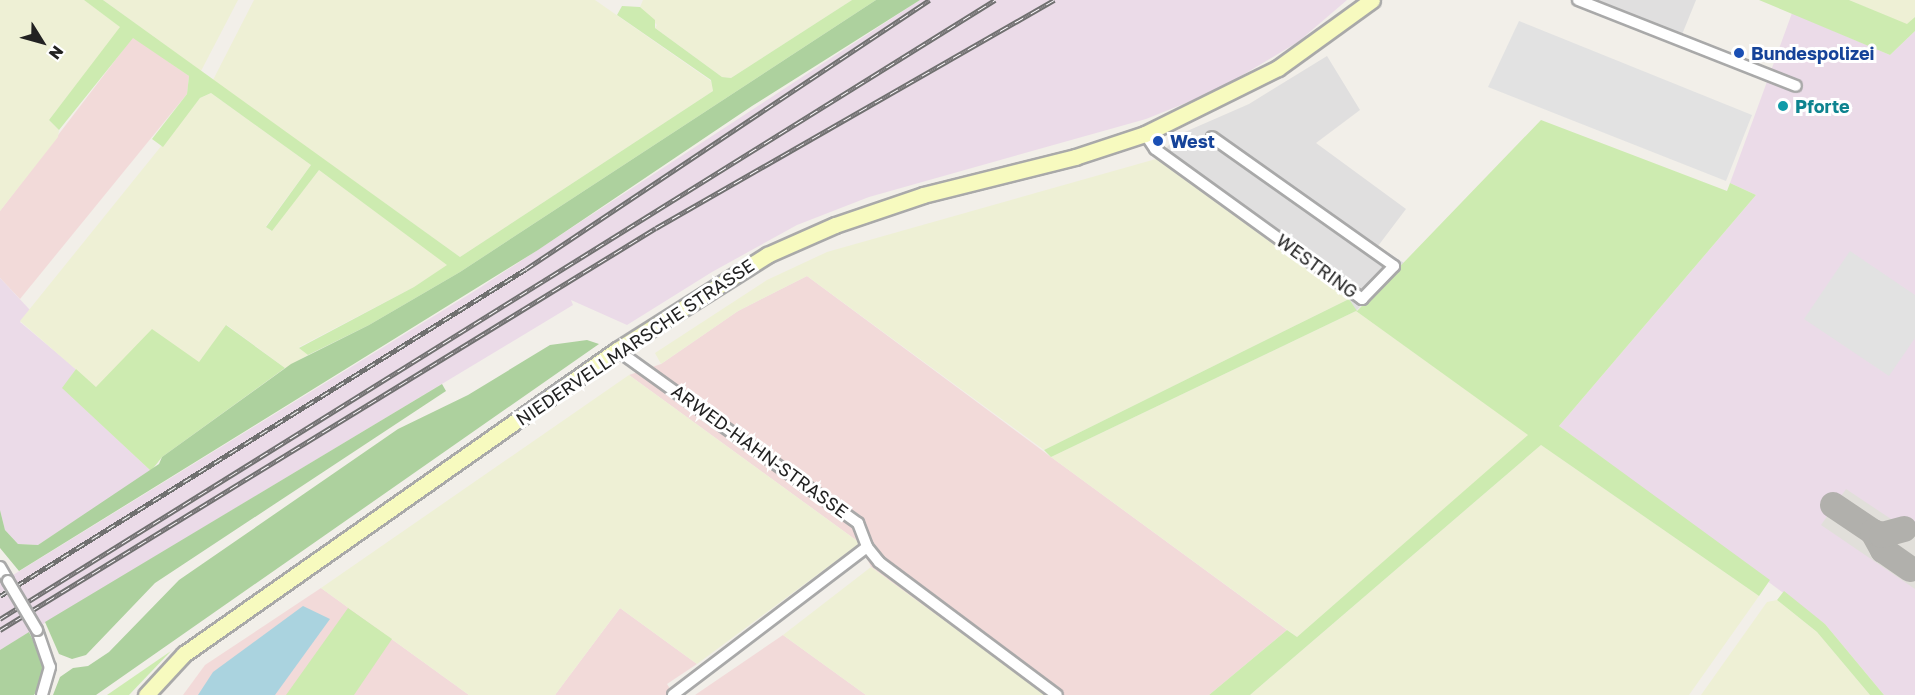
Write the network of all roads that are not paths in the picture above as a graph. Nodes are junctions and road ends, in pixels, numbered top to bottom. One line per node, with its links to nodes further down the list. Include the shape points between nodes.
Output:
1 (1372, 0): 4 (main road, NIEDERVELLMARSCHE STRASSE, via 1278,68)
2 (1578, 0): 3 (street)
3 (1796, 86)
4 (1145, 134): 5 (street, WESTRING, via 1155,149 1362,299 1394,266); 6 (main road, NIEDERVELLMARSCHE STRASSE, via 1075,157 923,195 835,225 767,255 718,283)
5 (1212, 137)
6 (618, 350): 7 (street, ARWED-HAHN-STRASSE, via 858,523); 10 (main road, NIEDERVELLMARSCHE STRASSE, via 184,654)
7 (867, 547): 11 (street); 12 (street, ARWED-HAHN-STRASSE, via 879,562)
8 (0, 567): 9 (street, bridge, via 37,630 50,661 48,685)
9 (42, 695)
10 (146, 695)
11 (672, 695)
12 (1057, 695)

